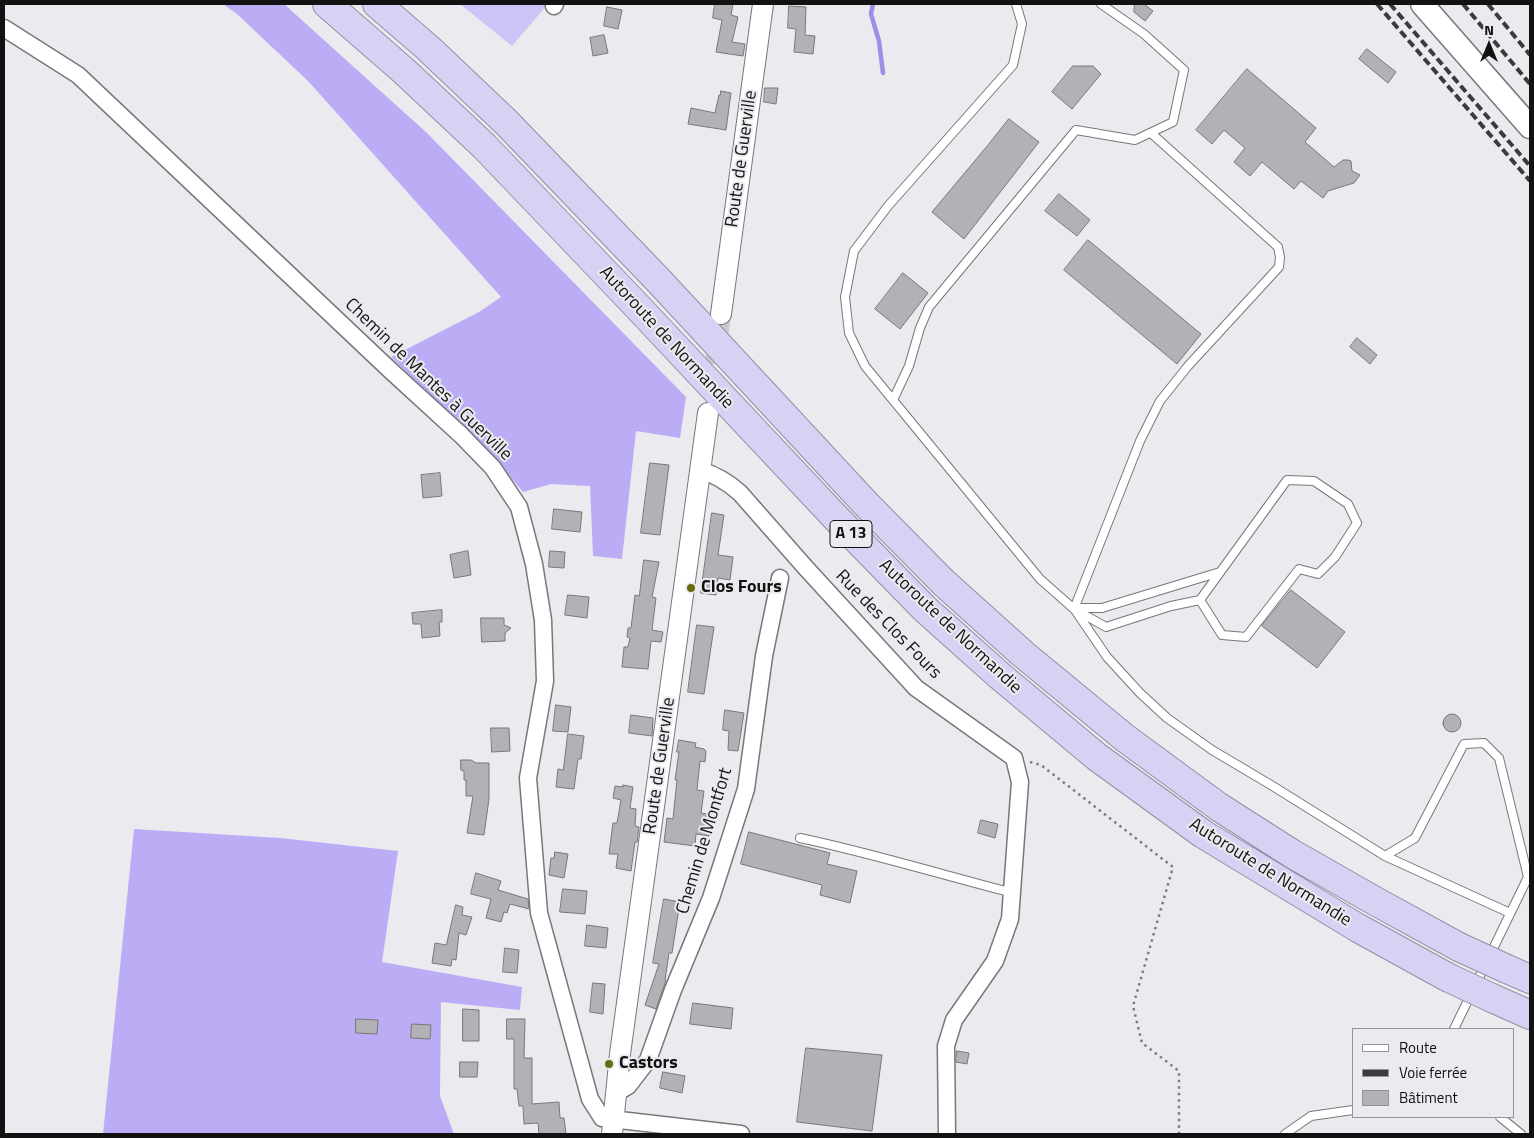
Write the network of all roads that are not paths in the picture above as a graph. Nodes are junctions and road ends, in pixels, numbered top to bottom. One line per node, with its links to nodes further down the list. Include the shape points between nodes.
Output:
1 (327, 4): 23 (highway, Autoroute de Normandie / A 13, bridge, via 484,146 837,519 925,609 1000,676 1098,757 1203,834 1358,928 1447,977)
2 (377, 4): 22 (highway, Autoroute de Normandie / A 13, bridge, via 507,123 866,504 944,583 1023,654 1125,738 1291,853 1459,947)
3 (763, 4): 10 (street, Route de Guerville)
4 (1016, 4): 11 (lane, via 1022,24 1013,65 888,206 854,251 846,297 849,333 865,366)
5 (1101, 4): 9 (lane, via 1144,34 1184,70 1174,122)
6 (1422, 4): 8 (main road)
7 (4, 28): 28 (street, Chemin de Mantes à Guerville, via 78,75 461,435 493,468 519,507 534,564 543,620 545,681 528,778 539,913 590,1099 602,1118)
8 (1530, 127)
9 (1151, 133): 11 (lane, via 1135,140 1076,130 929,307); 17 (lane, via 1278,246 1279,268 1160,401 1140,441)
10 (721, 314)
11 (893, 400): 17 (lane, via 1040,579)
12 (708, 413): 13 (street, Route de Guerville)
13 (700, 470): 20 (street, Rue des Clos Fours, via 736,489 916,688 1014,758 1020,782); 25 (street, Route de Guerville)
14 (1220, 572): 16 (lane); 16 (lane, via 1287,480 1314,481 1348,504 1357,523 1336,557 1318,574 1299,569 1246,637 1222,635); 17 (lane, via 1102,608)
15 (780, 578): 25 (street, Chemin de Montfort, via 764,656 746,789 714,889 648,1060 628,1086)
16 (1200, 600): 17 (lane, via 1106,627)
17 (1074, 608): 19 (lane, via 1107,657 1167,718 1212,750)
18 (800, 838): 20 (lane, via 854,849)
19 (1385, 856): 21 (lane); 21 (lane, via 1415,838 1464,744 1484,743 1499,758 1528,878)
20 (1013, 892): 30 (street, via 1010,919 995,961 954,1020 946,1046)
21 (1510, 913): 24 (lane)
22 (1519, 974)
23 (1530, 1015)
24 (1454, 1028)
25 (615, 1094): 28 (street, Route de Guerville)
26 (1352, 1110): 31 (lane, via 1311,1116)
27 (1501, 1118): 32 (lane)
28 (613, 1126): 29 (street)
29 (741, 1134)
30 (947, 1134)
31 (1285, 1134)
32 (1521, 1134)

